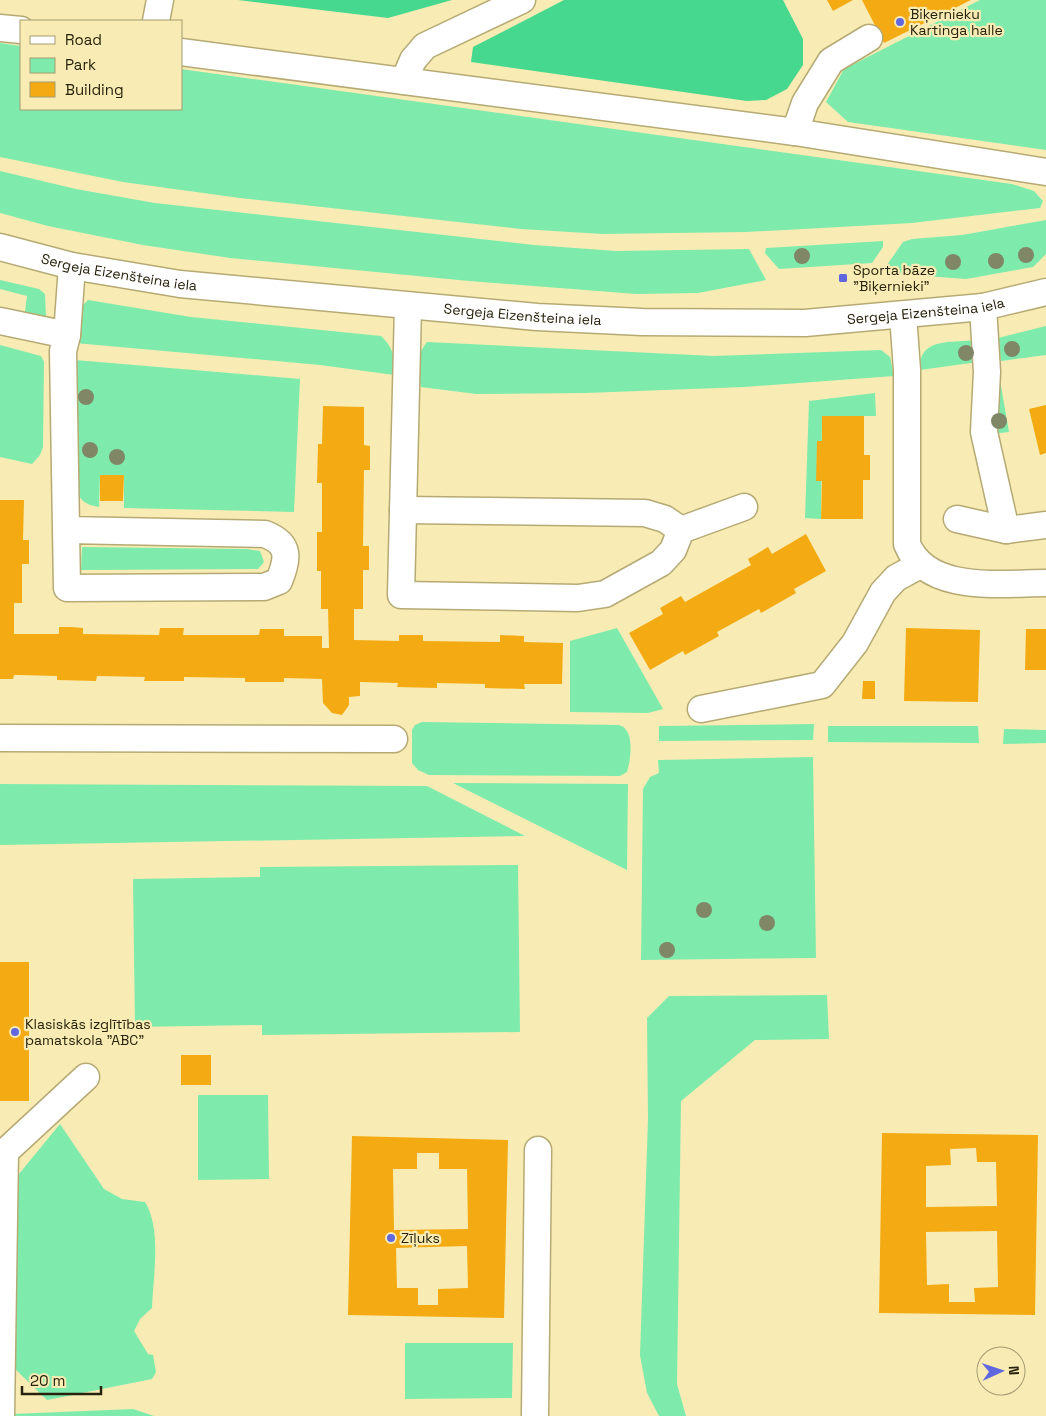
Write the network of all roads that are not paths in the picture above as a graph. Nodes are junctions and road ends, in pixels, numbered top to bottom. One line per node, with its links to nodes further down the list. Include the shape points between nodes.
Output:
1 (160, 0): 3 (street)
2 (522, 0): 8 (street, via 425,46 413,60)
3 (156, 20)
4 (0, 28): 5 (street)
5 (20, 30)
6 (869, 38): 9 (street, via 831,61 804,103)
7 (182, 52): 8 (street)
8 (404, 81): 9 (street)
9 (795, 132): 10 (street)
10 (1046, 172)
11 (0, 248): 12 (street, Sergeja Eizenšteina iela)
12 (72, 266): 14 (street, Sergeja Eizenšteina iela, via 180,284); 18 (street)
13 (1046, 292): 15 (street, Sergeja Eizenšteina iela)
14 (408, 306): 16 (street, Sergeja Eizenšteina iela, via 537,317 724,324 805,323); 20 (street)
15 (983, 307): 16 (street, Sergeja Eizenšteina iela); 25 (street, via 987,372 984,432)
16 (902, 315): 26 (street, via 907,376 907,544 911,556)
17 (0, 322): 18 (street)
18 (67, 335): 23 (street, via 63,351)
19 (744, 507): 24 (street)
20 (403, 510): 24 (street, via 644,514 665,519); 24 (street, via 401,595 591,597 618,588 668,558)
21 (957, 520): 25 (street)
22 (1046, 525): 25 (street)
23 (67, 530): 23 (street, via 67,588 264,587 279,581 286,564 284,547 276,538 265,534)
24 (681, 530)
25 (1006, 530)
26 (920, 565): 27 (street, via 946,578 977,583); 28 (street, via 896,578 883,592 855,643 822,685)
27 (1046, 583)
28 (701, 709)
29 (0, 738): 30 (street)
30 (394, 739)
31 (86, 1076): 33 (street, via 4,1152)
32 (538, 1150): 35 (street)
33 (1, 1365): 34 (street)
34 (1, 1416)
35 (535, 1416)

